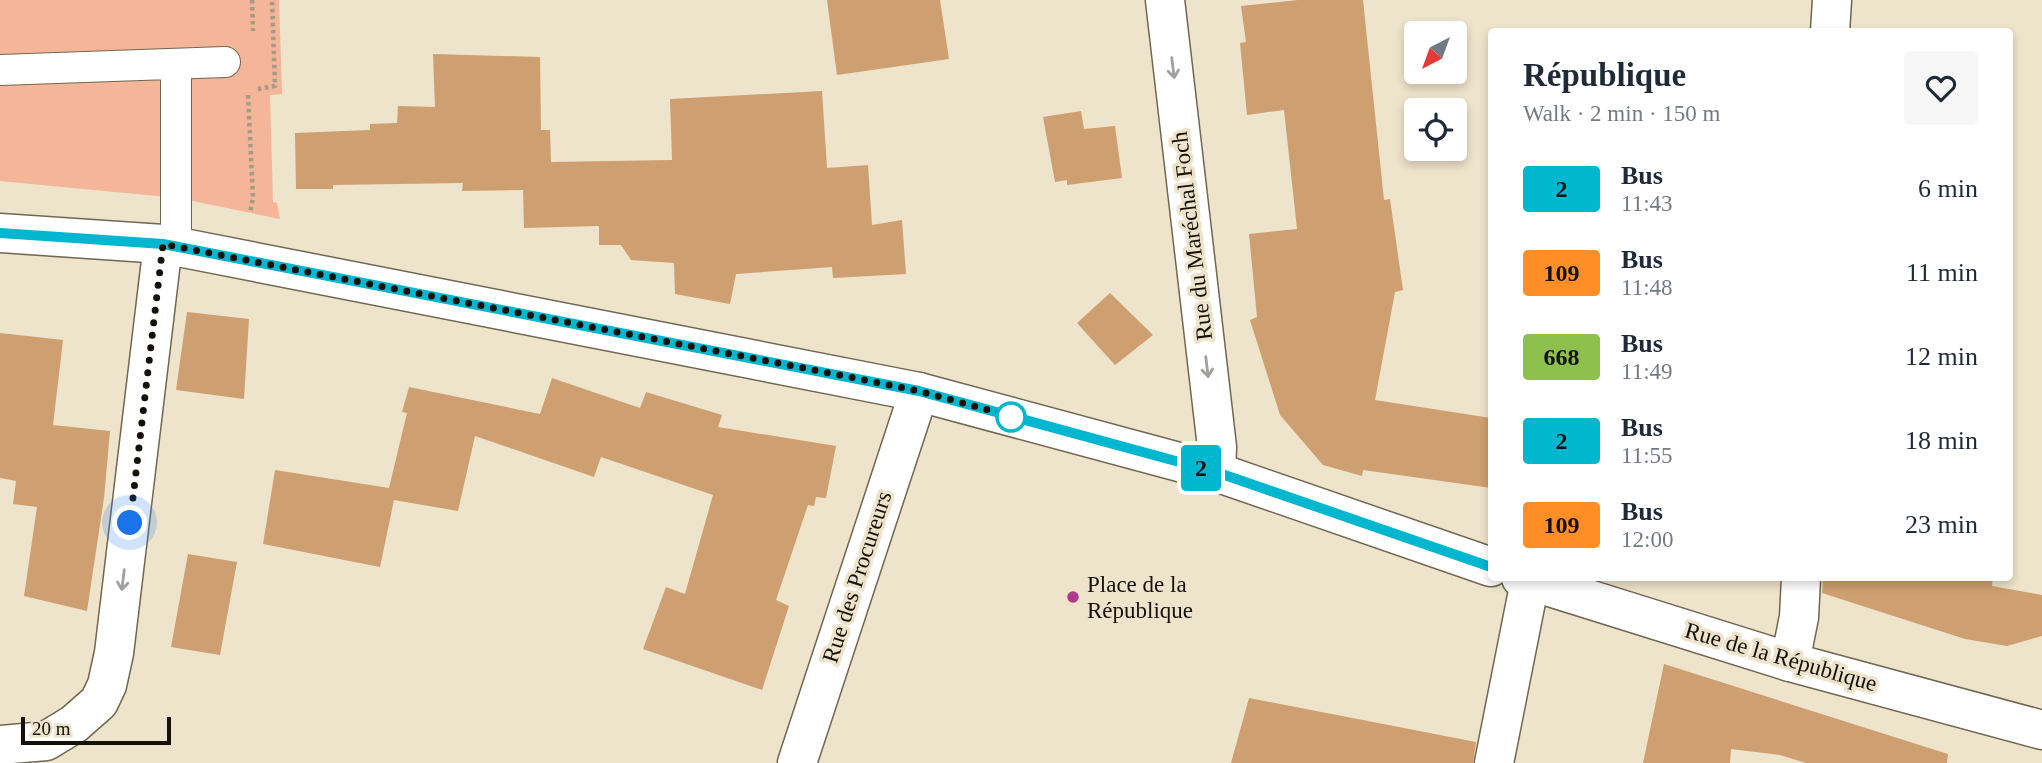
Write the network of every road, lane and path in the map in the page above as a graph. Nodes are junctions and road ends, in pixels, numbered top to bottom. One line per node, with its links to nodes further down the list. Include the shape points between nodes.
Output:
1 (272, 0): 8 (path, via 275,86 247,90)
2 (1166, 0): 12 (street, Rue du Maréchal Foch, one-way to 12, via 1217,447)
3 (1832, 0): 4 (street)
4 (1830, 28)
5 (225, 62): 6 (lane)
6 (176, 64): 7 (lane); 10 (lane)
7 (0, 70)
8 (250, 213)
9 (0, 233): 10 (street)
10 (170, 246): 11 (street); 19 (street, one-way to 19, via 107,685 99,702 46,741)
11 (919, 391): 12 (street); 20 (street, Rue des Procureurs)
12 (1216, 472): 13 (street)
13 (1488, 566)
14 (1526, 581): 21 (street)
15 (1532, 581): 17 (street, Rue de la République)
16 (1801, 581): 17 (street)
17 (1790, 662): 18 (street, Rue de la République)
18 (2042, 730)
19 (0, 745)
20 (797, 763)
21 (1494, 763)

